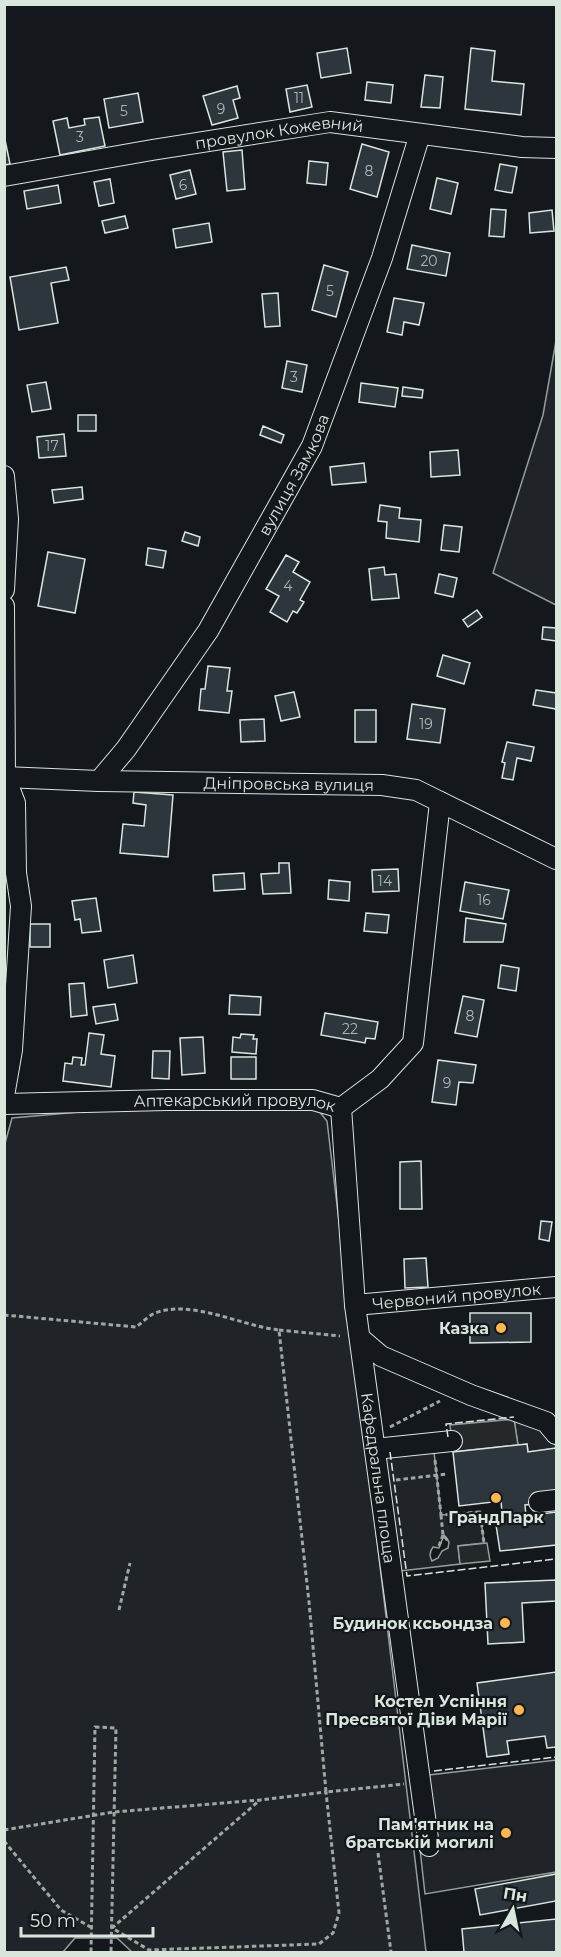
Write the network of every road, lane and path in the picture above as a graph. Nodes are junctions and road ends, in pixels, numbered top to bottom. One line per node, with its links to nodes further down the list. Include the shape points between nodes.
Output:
1 (420, 134): 2 (street, провулок Кожевний); 3 (street, провулок Кожевний, via 330,122); 8 (street, вулиця Замкова, via 382,258 312,446 208,631 126,749)
2 (556, 148)
3 (4, 176)
4 (4, 476): 5 (street, via 8,519)
5 (4, 590)
6 (4, 606): 7 (street)
7 (5, 777): 8 (street, Дніпровська вулиця); 11 (street, via 15,803 16,873 21,906 12,1050)
8 (99, 781): 9 (street, Дніпровська вулиця, via 382,784 416,790)
9 (440, 802): 10 (street, Дніпровська вулиця); 13 (street, Аптекарський провулок, via 413,1043 380,1079)
10 (556, 859)
11 (4, 1096)
12 (4, 1104): 13 (street, Аптекарський провулок, via 313,1100)
13 (341, 1108): 15 (street, Кафедральна площа)
14 (556, 1287): 15 (street, Червоний провулок)
15 (356, 1305): 18 (street, Кафедральна площа)
16 (4, 1315): 17 (path, via 136,1328 153,1314 191,1310)
17 (279, 1330): 18 (path); 34 (path)
18 (360, 1338): 20 (street, via 381,1356 546,1422); 22 (street, Кафедральна площа)
19 (446, 1399): 22 (path, via 389,1428)
20 (556, 1434)
21 (452, 1441): 22 (street)
22 (375, 1446): 25 (street, Кафедральна площа)
23 (447, 1474): 24 (path)
24 (436, 1476): 25 (path); 26 (path)
25 (379, 1482): 33 (street, Кафедральна площа)
26 (441, 1515): 27 (path); 29 (path, via 480,1512)
27 (444, 1535): 28 (path); 30 (path)
28 (449, 1542)
29 (484, 1543)
30 (439, 1546)
31 (130, 1563): 32 (path)
32 (119, 1610)
33 (420, 1782): 34 (path); 40 (street, Кафедральна площа)
34 (326, 1792): 35 (path); 43 (path, via 339,1913 333,1933 319,1944 149,1950)
35 (260, 1800): 36 (path); 43 (path)
36 (114, 1812): 37 (path); 37 (path, via 116,1728 95,1727); 43 (path)
37 (94, 1815): 38 (path); 42 (path)
38 (4, 1830)
39 (4, 1840): 42 (path, via 61,1910)
40 (429, 1846)
41 (378, 1853): 46 (path)
42 (92, 1928): 44 (path)
43 (112, 1928): 45 (path)
44 (91, 1953)
45 (111, 1953)
46 (391, 1953)

